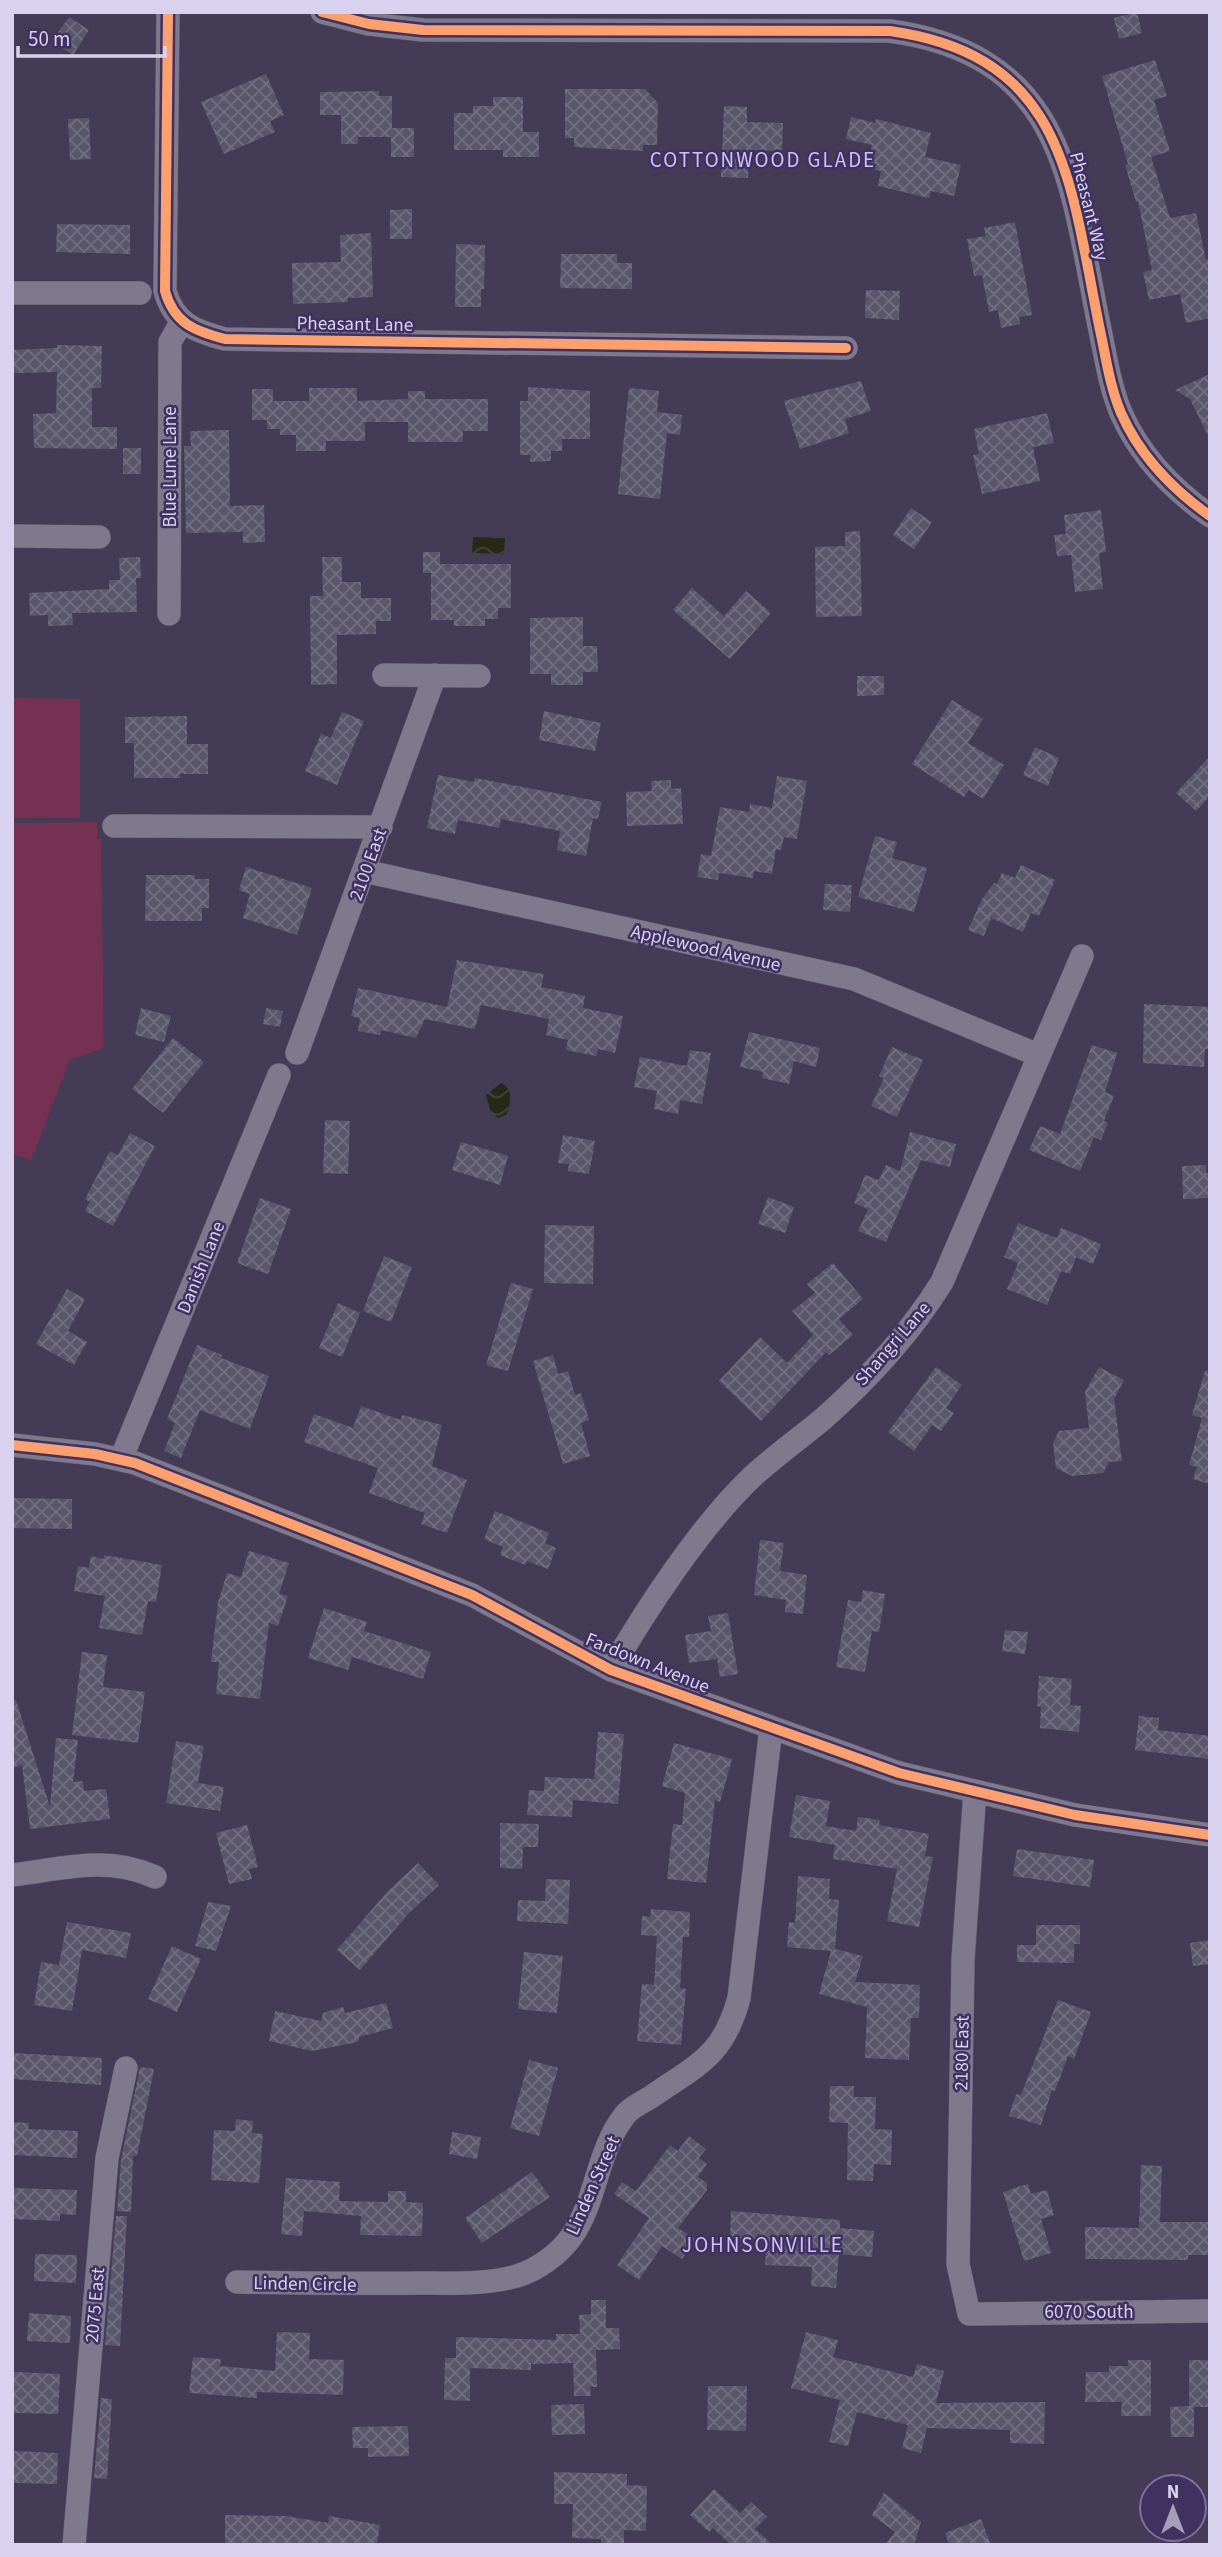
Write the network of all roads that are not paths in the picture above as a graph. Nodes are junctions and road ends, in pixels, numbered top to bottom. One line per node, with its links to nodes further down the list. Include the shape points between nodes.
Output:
1 (167, 12): 5 (street, via 165,290)
2 (322, 12): 7 (street, Pheasant Way, via 369,24 423,30 864,29 915,34 977,56 1022,90 1052,135 1071,190 1110,376 1128,427 1162,476)
3 (12, 293): 4 (street)
4 (140, 293)
5 (181, 323): 6 (street, Pheasant Lane, via 225,339); 10 (street, Blue Lune Lane, via 170,342)
6 (846, 348)
7 (1210, 516)
8 (12, 536): 9 (street)
9 (99, 537)
10 (169, 614)
11 (384, 675): 12 (street)
12 (435, 675): 13 (street); 15 (street, 2100 East)
13 (479, 676)
14 (114, 826): 15 (street)
15 (380, 827): 16 (street, 2100 East)
16 (364, 871): 18 (street, 2100 East); 19 (street, Applewood Avenue, via 854,979)
17 (1082, 956): 19 (street, Shangri Lane)
18 (298, 1053)
19 (1038, 1055): 23 (street, Shangri Lane, via 931,1301 824,1417 752,1477 713,1520)
20 (279, 1075): 22 (street, Danish Lane)
21 (12, 1445): 22 (street, Fardown Avenue)
22 (121, 1459): 23 (street, Fardown Avenue, via 461,1590)
23 (611, 1670): 24 (street, Fardown Avenue)
24 (771, 1728): 25 (street, Fardown Avenue, via 899,1773); 31 (street, Linden Street, via 739,1998 731,2028 716,2050 626,2113 603,2155 573,2234 541,2266 494,2280)
25 (975, 1791): 26 (street, Fardown Avenue, via 1098,1819); 33 (street, 2180 East, via 963,1959 958,2236 958,2264)
26 (1210, 1835)
27 (12, 1875): 28 (street, via 105,1864 131,1866)
28 (155, 1877)
29 (126, 2067): 34 (street, 2075 East, via 107,2158)
30 (237, 2282): 31 (street, Linden Circle)
31 (374, 2284)
32 (1210, 2311): 33 (street, 6070 South)
33 (969, 2314)
34 (74, 2545)

